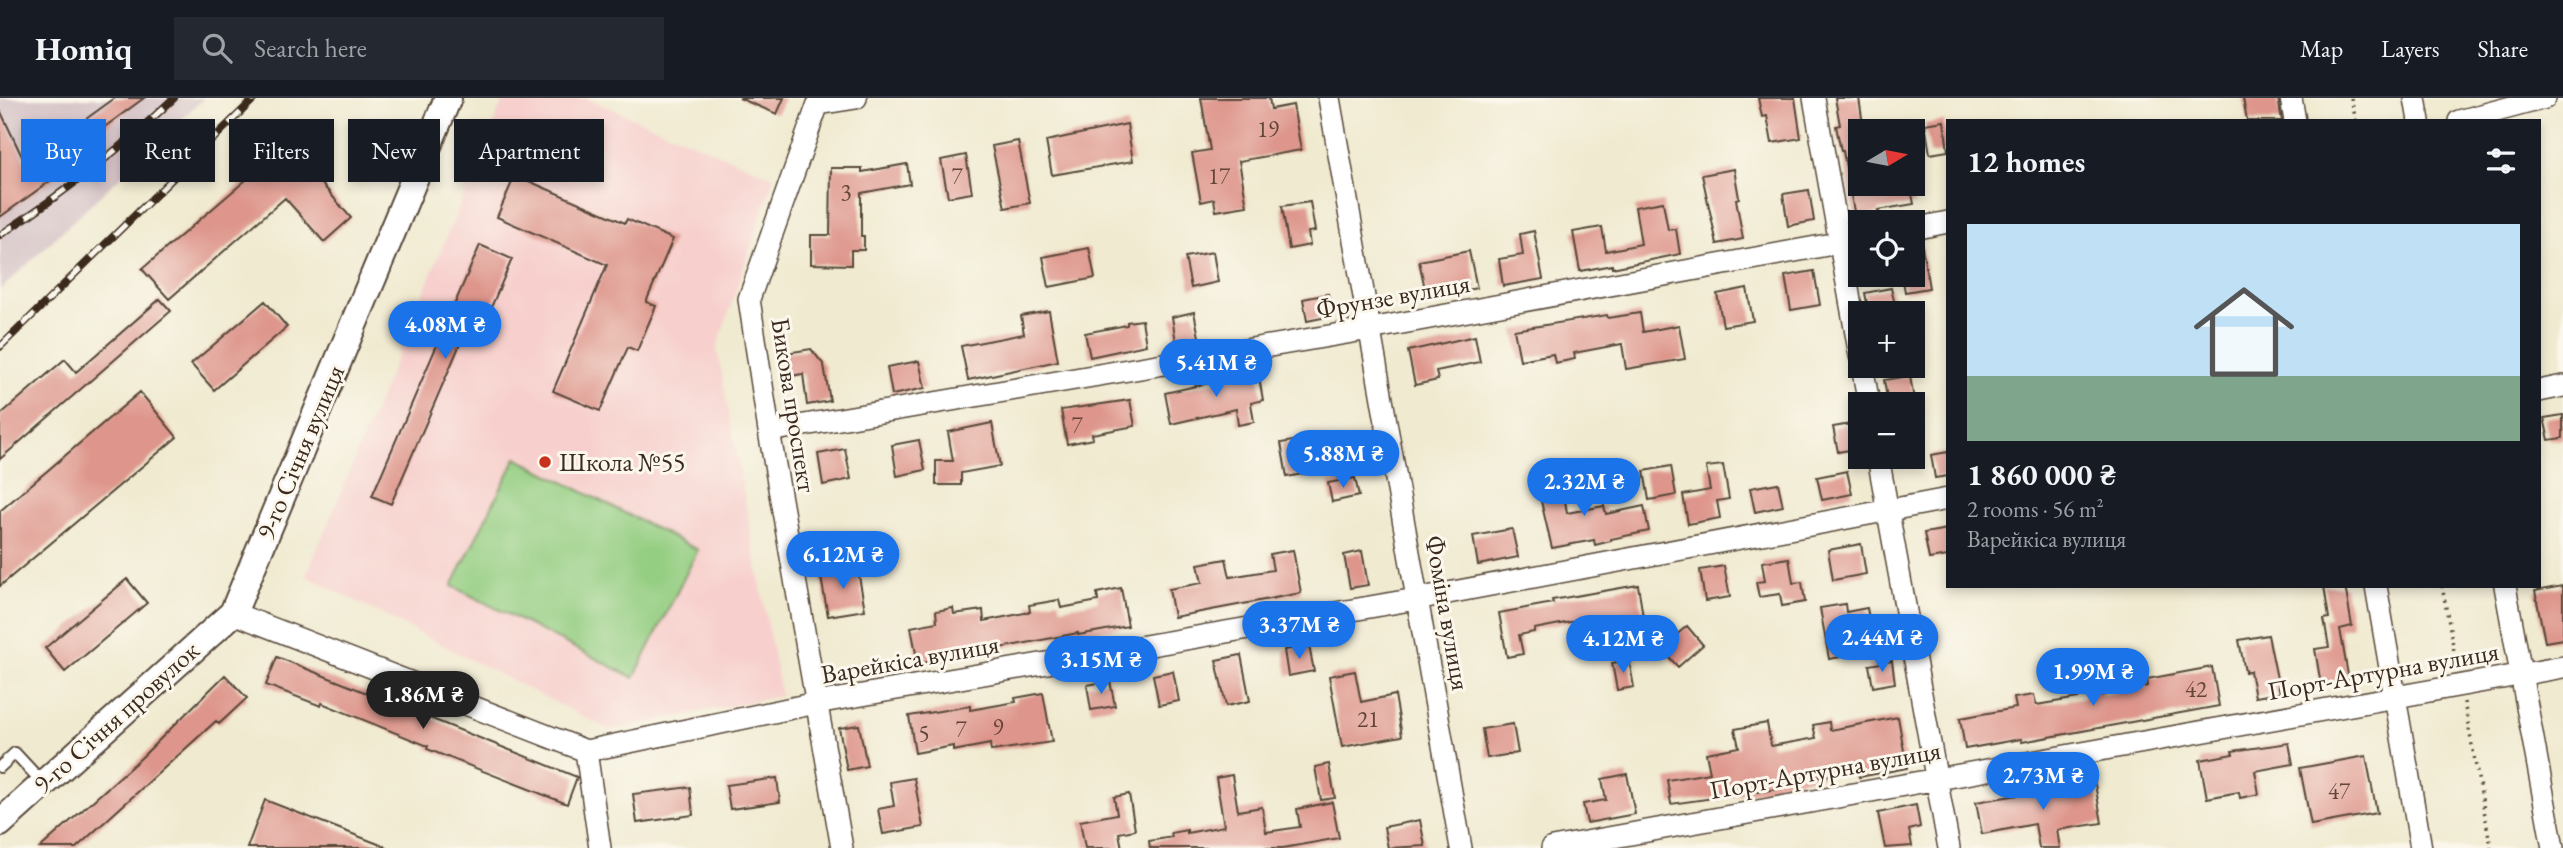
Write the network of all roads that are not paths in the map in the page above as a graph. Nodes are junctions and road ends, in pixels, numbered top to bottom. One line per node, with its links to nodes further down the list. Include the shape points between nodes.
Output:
1 (449, 98): 26 (street, 9-го Січня вулиця)
2 (856, 98): 8 (street)
3 (1329, 98): 16 (street, Фоміна вулиця)
4 (1814, 98): 14 (street)
5 (2291, 98): 9 (street)
6 (2414, 98): 10 (street)
7 (2544, 98): 11 (street)
8 (817, 100): 19 (street, Бикова проспект, via 749,299)
9 (2295, 119)
10 (2419, 119)
11 (2466, 119)
12 (1946, 222): 13 (street)
13 (1925, 227)
14 (1848, 233)
15 (1848, 241): 16 (street, Фрунзе вулиця)
16 (1370, 329): 19 (street, Фрунзе вулиця); 25 (street, Фоміна вулиця)
17 (2563, 386): 18 (street)
18 (2541, 391)
19 (769, 431): 30 (street, Бикова проспект)
20 (1880, 469): 22 (street)
21 (1946, 499): 22 (street, Варейкіса вулиця)
22 (1887, 509): 25 (street, Варейкіса вулиця); 33 (street)
23 (2376, 588): 29 (street)
24 (2505, 588): 28 (street)
25 (1416, 599): 30 (street, Варейкіса вулиця); 38 (street, Фоміна вулиця)
26 (233, 613): 31 (street); 34 (street, 9-го Січня провулок)
27 (2563, 667): 28 (street, Порт-Артурна вулиця)
28 (2521, 675): 29 (street, Порт-Артурна вулиця); 42 (street)
29 (2395, 697): 33 (street, Порт-Артурна вулиця); 41 (street)
30 (816, 703): 31 (street, Варейкіса вулиця); 37 (street, Бикова проспект)
31 (586, 751): 36 (street)
32 (0, 767): 34 (lane, via 15,753)
33 (1935, 779): 39 (street, Порт-Артурна вулиця); 40 (street)
34 (43, 782): 35 (street, 9-го Січня провулок)
35 (0, 822)
36 (600, 848)
37 (842, 848)
38 (1461, 848)
39 (1552, 848)
40 (1948, 848)
41 (2421, 848)
42 (2553, 848)

